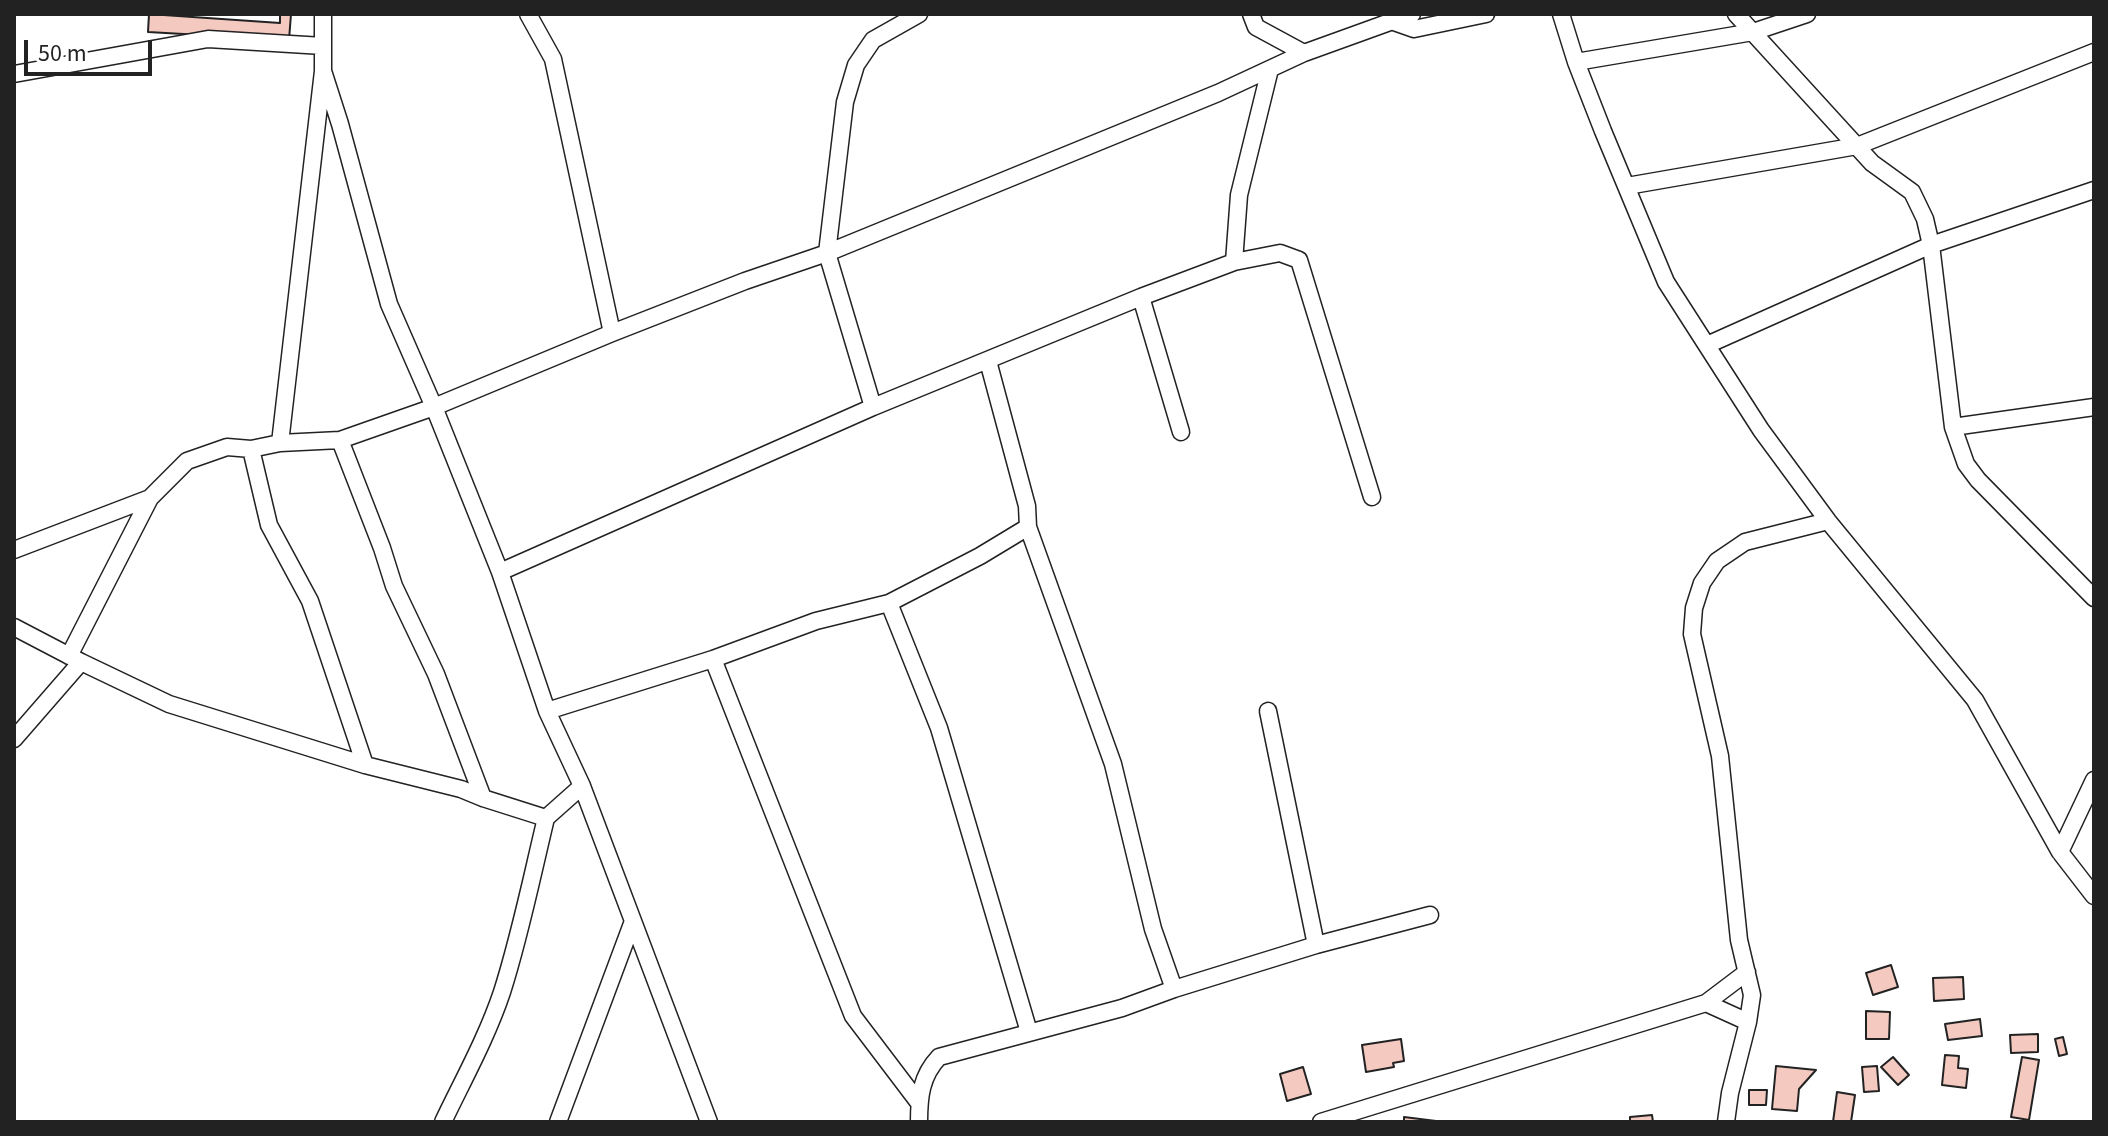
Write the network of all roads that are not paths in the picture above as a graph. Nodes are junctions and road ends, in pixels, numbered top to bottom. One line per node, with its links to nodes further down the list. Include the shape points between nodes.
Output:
1 (323, 14): 12 (street)
2 (528, 14): 26 (street, via 553,59)
3 (919, 14): 23 (street, via 873,40 856,65 845,102)
4 (1251, 14): 14 (street, via 1256,27)
5 (1412, 14): 10 (street)
6 (1486, 14): 10 (street, via 1414,29)
7 (1561, 14): 15 (street)
8 (1736, 14): 11 (street)
9 (1807, 14): 11 (street)
10 (1383, 21): 14 (street)
11 (1753, 32): 15 (street); 19 (street)
12 (323, 46): 17 (street); 18 (street, via 208,39)
13 (2094, 52): 19 (street)
14 (1304, 53): 16 (street)
15 (1576, 62): 20 (street)
16 (1270, 69): 23 (street); 24 (street, via 1239,195)
17 (323, 71): 29 (street, via 389,304); 35 (street)
18 (14, 74)
19 (1857, 146): 20 (street); 22 (street, via 1912,192)
20 (1627, 186): 27 (street, via 1666,282)
21 (2094, 190): 22 (street)
22 (1931, 245): 27 (street); 32 (street)
23 (827, 253): 26 (street); 30 (street)
24 (1234, 262): 25 (street); 37 (street, via 1280,253 1299,260)
25 (1141, 297): 28 (street); 33 (street)
26 (612, 333): 29 (street)
27 (1707, 345): 39 (street)
28 (988, 361): 30 (street); 40 (street)
29 (434, 407): 34 (street); 42 (street)
30 (873, 407): 42 (street)
31 (2094, 407): 32 (street)
32 (1953, 427): 43 (street, via 1966,464 1978,480)
33 (1181, 432)
34 (340, 440): 35 (street); 54 (street, via 394,586 436,674)
35 (280, 443): 36 (street)
36 (251, 449): 38 (street, via 227,447 187,461); 51 (street, via 269,525 310,601)
37 (1372, 497)
38 (150, 498): 41 (street); 46 (street)
39 (1828, 521): 56 (street, via 1975,700); 61 (street, via 1745,542 1717,561 1694,608 1692,634 1720,756)
40 (1028, 527): 44 (street); 62 (street, via 1113,764 1153,929)
41 (14, 550)
42 (500, 572): 48 (street)
43 (2094, 598)
44 (889, 603): 47 (street, via 816,621); 65 (street, via 939,728)
45 (14, 627): 46 (street)
46 (75, 659): 50 (street); 51 (street, via 169,704)
47 (713, 659): 48 (street); 66 (street, via 853,1016)
48 (547, 711): 53 (street)
49 (1268, 711): 60 (street)
50 (14, 739)
51 (365, 765): 54 (street)
52 (2094, 780): 56 (street)
53 (582, 786): 55 (street); 59 (street)
54 (483, 798): 55 (street)
55 (546, 818): 67 (street, via 501,995)
56 (2060, 852): 57 (street)
57 (2094, 896)
58 (1430, 915): 60 (street)
59 (633, 921): 68 (street); 69 (street)
60 (1316, 945): 62 (street)
61 (1747, 972): 63 (street); 64 (street, via 1752,995)
62 (1174, 989): 65 (street)
63 (1706, 1003): 64 (street); 71 (street)
64 (1748, 1022): 72 (street)
65 (1029, 1032): 66 (street, via 939,1057 927,1070)
66 (919, 1103): 70 (street)
67 (443, 1122)
68 (558, 1122)
69 (709, 1122)
70 (919, 1122)
71 (1321, 1122)
72 (1726, 1122)

